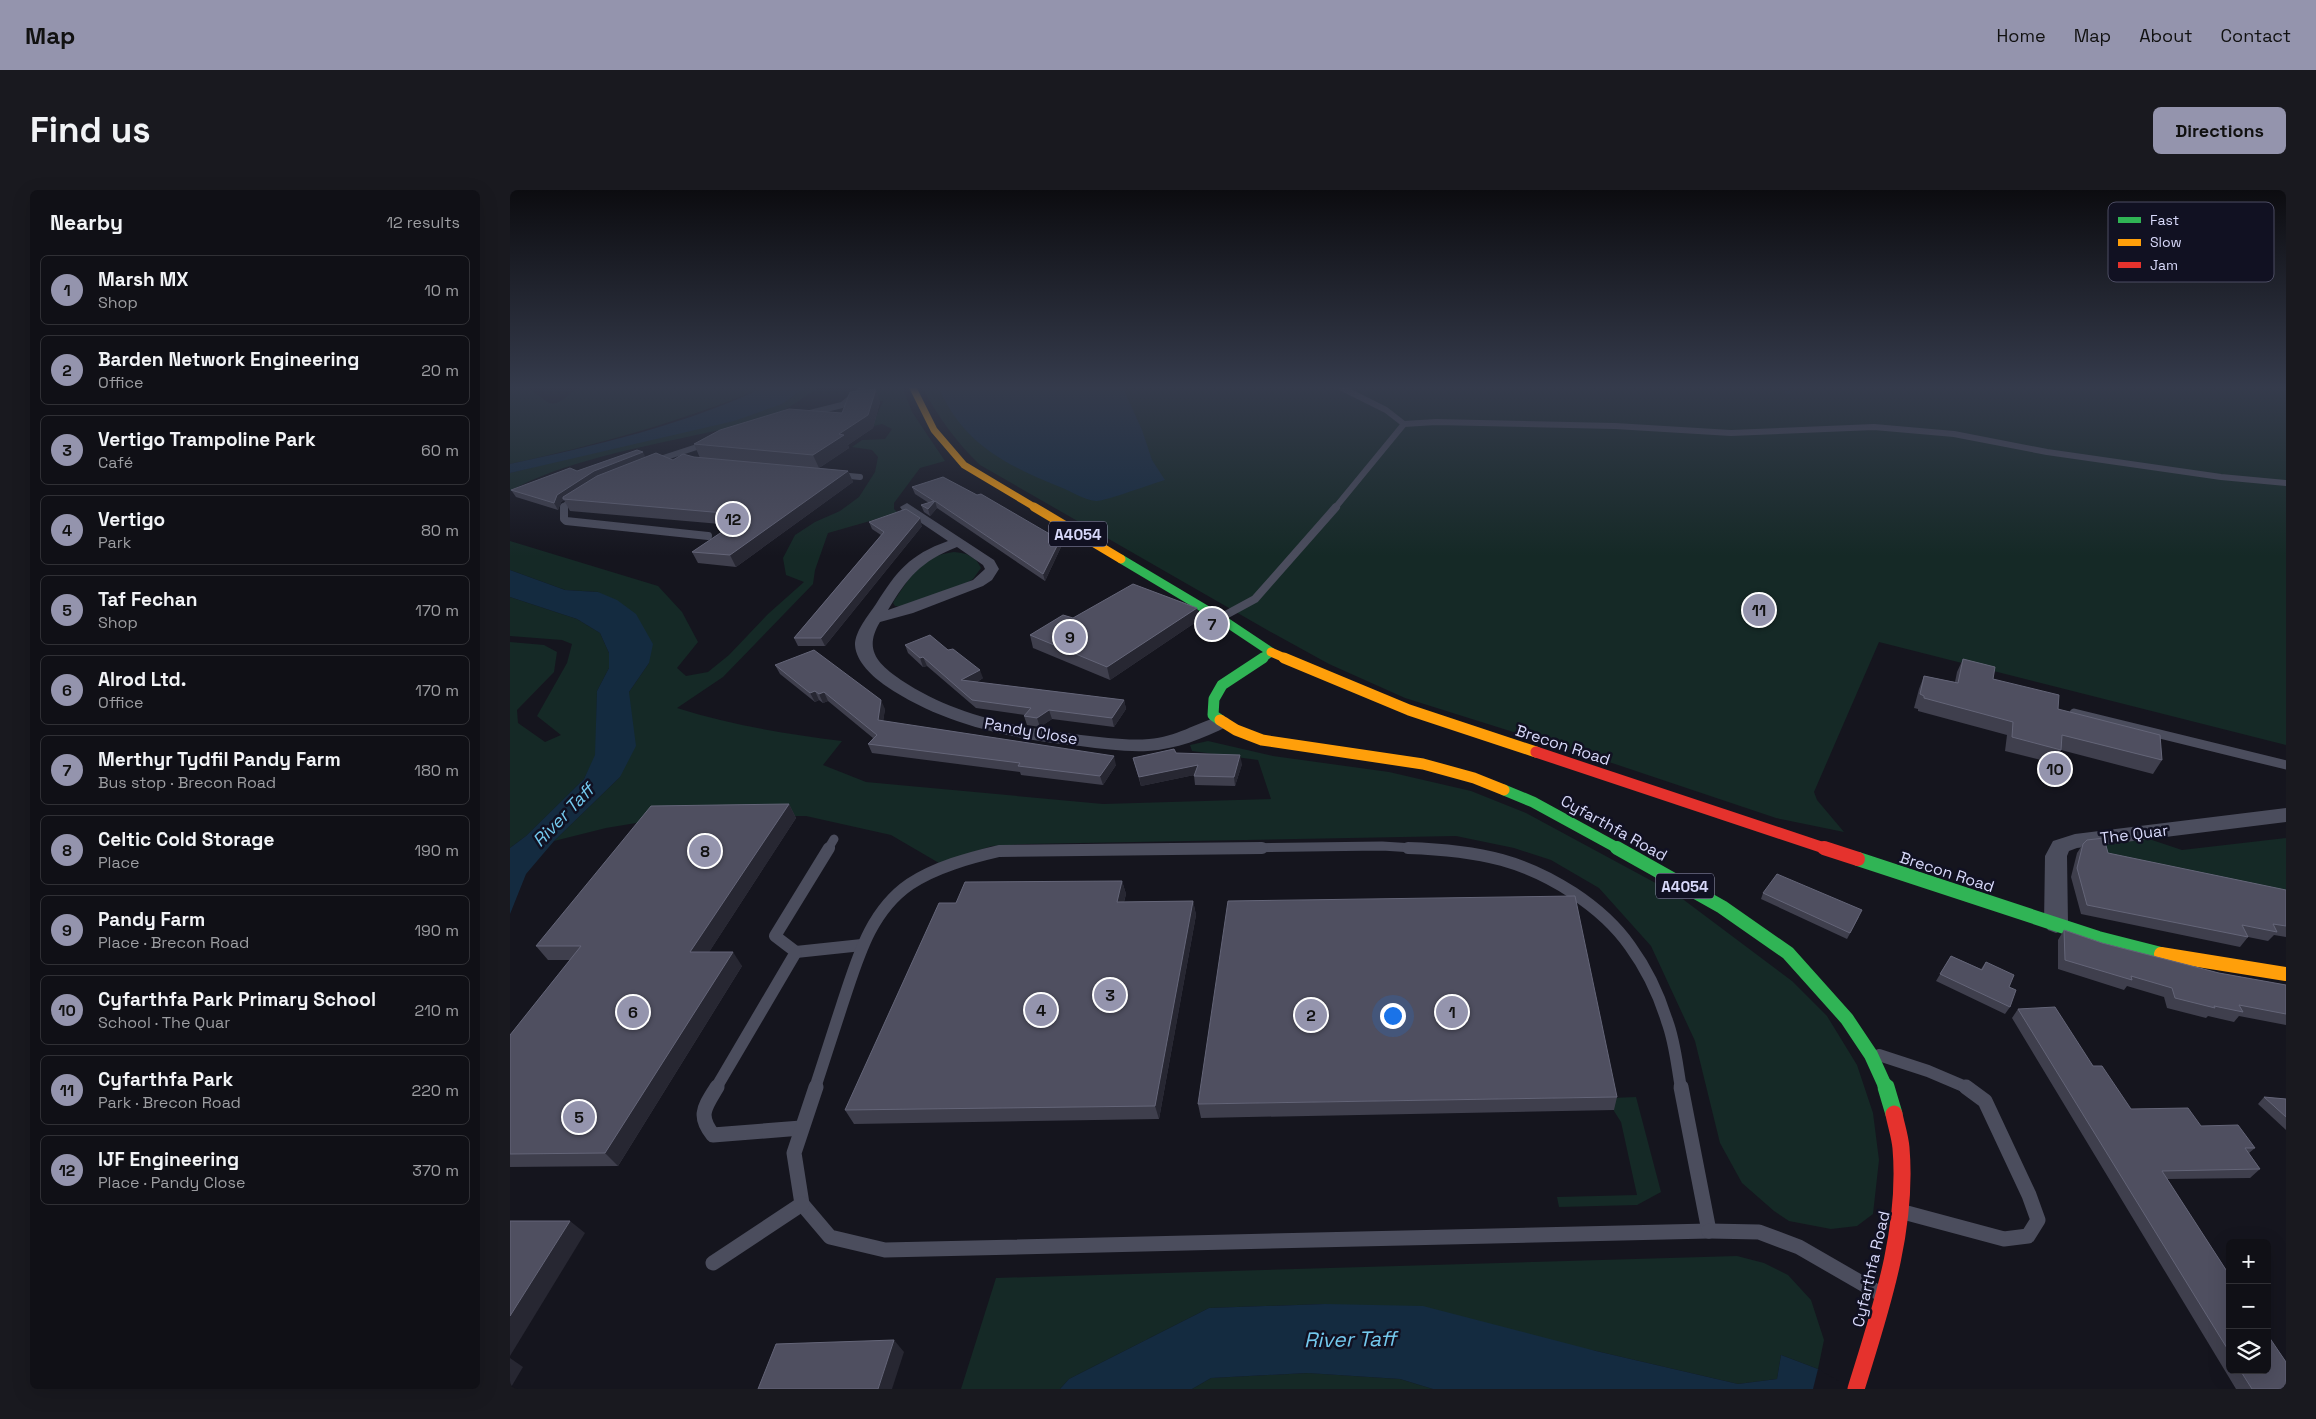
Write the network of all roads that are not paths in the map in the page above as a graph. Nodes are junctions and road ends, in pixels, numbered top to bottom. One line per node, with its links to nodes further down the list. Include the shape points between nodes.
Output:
1 (709, 444): 5 (lane)
2 (944, 444): 13 (main road, Brecon Road / A4054, via 964,465)
3 (1388, 444): 13 (lane, via 1255,600)
4 (2005, 444): 8 (lane, via 2221,477)
5 (647, 464)
6 (832, 475): 7 (lane)
7 (860, 477)
8 (2286, 483)
9 (584, 493): 11 (lane, via 564,506 566,521)
10 (908, 507): 12 (street)
11 (708, 536)
12 (958, 542): 14 (street, Pandy Close, via 920,558); 14 (street, via 989,564 992,570 987,577 907,610)
13 (1220, 618): 15 (main road, Brecon Road / A4054)
14 (875, 619): 17 (street, Pandy Close, via 864,640 866,654 877,670 902,690 968,719 1011,731 1119,745 1163,742)
15 (1271, 652): 17 (main road, via 1222,685 1214,699 1213,715); 21 (main road, Brecon Road, via 1409,710)
16 (2074, 713): 18 (lane)
17 (1222, 722): 25 (main road, Cyfarthfa Road / A4054, via 1240,733 1262,740 1423,764 1474,778 1533,802 1715,903 1783,948 1834,1001)
18 (2286, 765)
19 (2286, 815): 21 (street, The Quar, via 2075,841 2061,846 2056,856)
20 (834, 839): 23 (lane, via 775,936)
21 (2056, 924): 24 (main road, Brecon Road, via 2170,956)
22 (862, 945): 23 (lane); 26 (lane); 29 (lane, via 873,925 901,891 958,863 999,851 1382,846 1448,850 1503,860 1558,882 1596,909 1630,945 1650,980 1668,1022)
23 (796, 952): 26 (lane, via 704,1108 704,1124 712,1136)
24 (2286, 974)
25 (1869, 1052): 28 (main road, Cyfarthfa Road / A4054, via 1890,1096 1901,1148); 28 (lane, via 1965,1086 1985,1101 2030,1195 2038,1220 2028,1236 2004,1239)
26 (801, 1128): 27 (lane, via 794,1153)
27 (802, 1204): 29 (lane, via 830,1237 885,1250); 30 (lane)
28 (1902, 1211): 31 (main road, Cyfarthfa Road / A4054)
29 (1709, 1231): 31 (lane, via 1759,1232 1799,1247)
30 (713, 1263)
31 (1884, 1296): 32 (main road, Cyfarthfa Road / A4054)
32 (1856, 1389)

